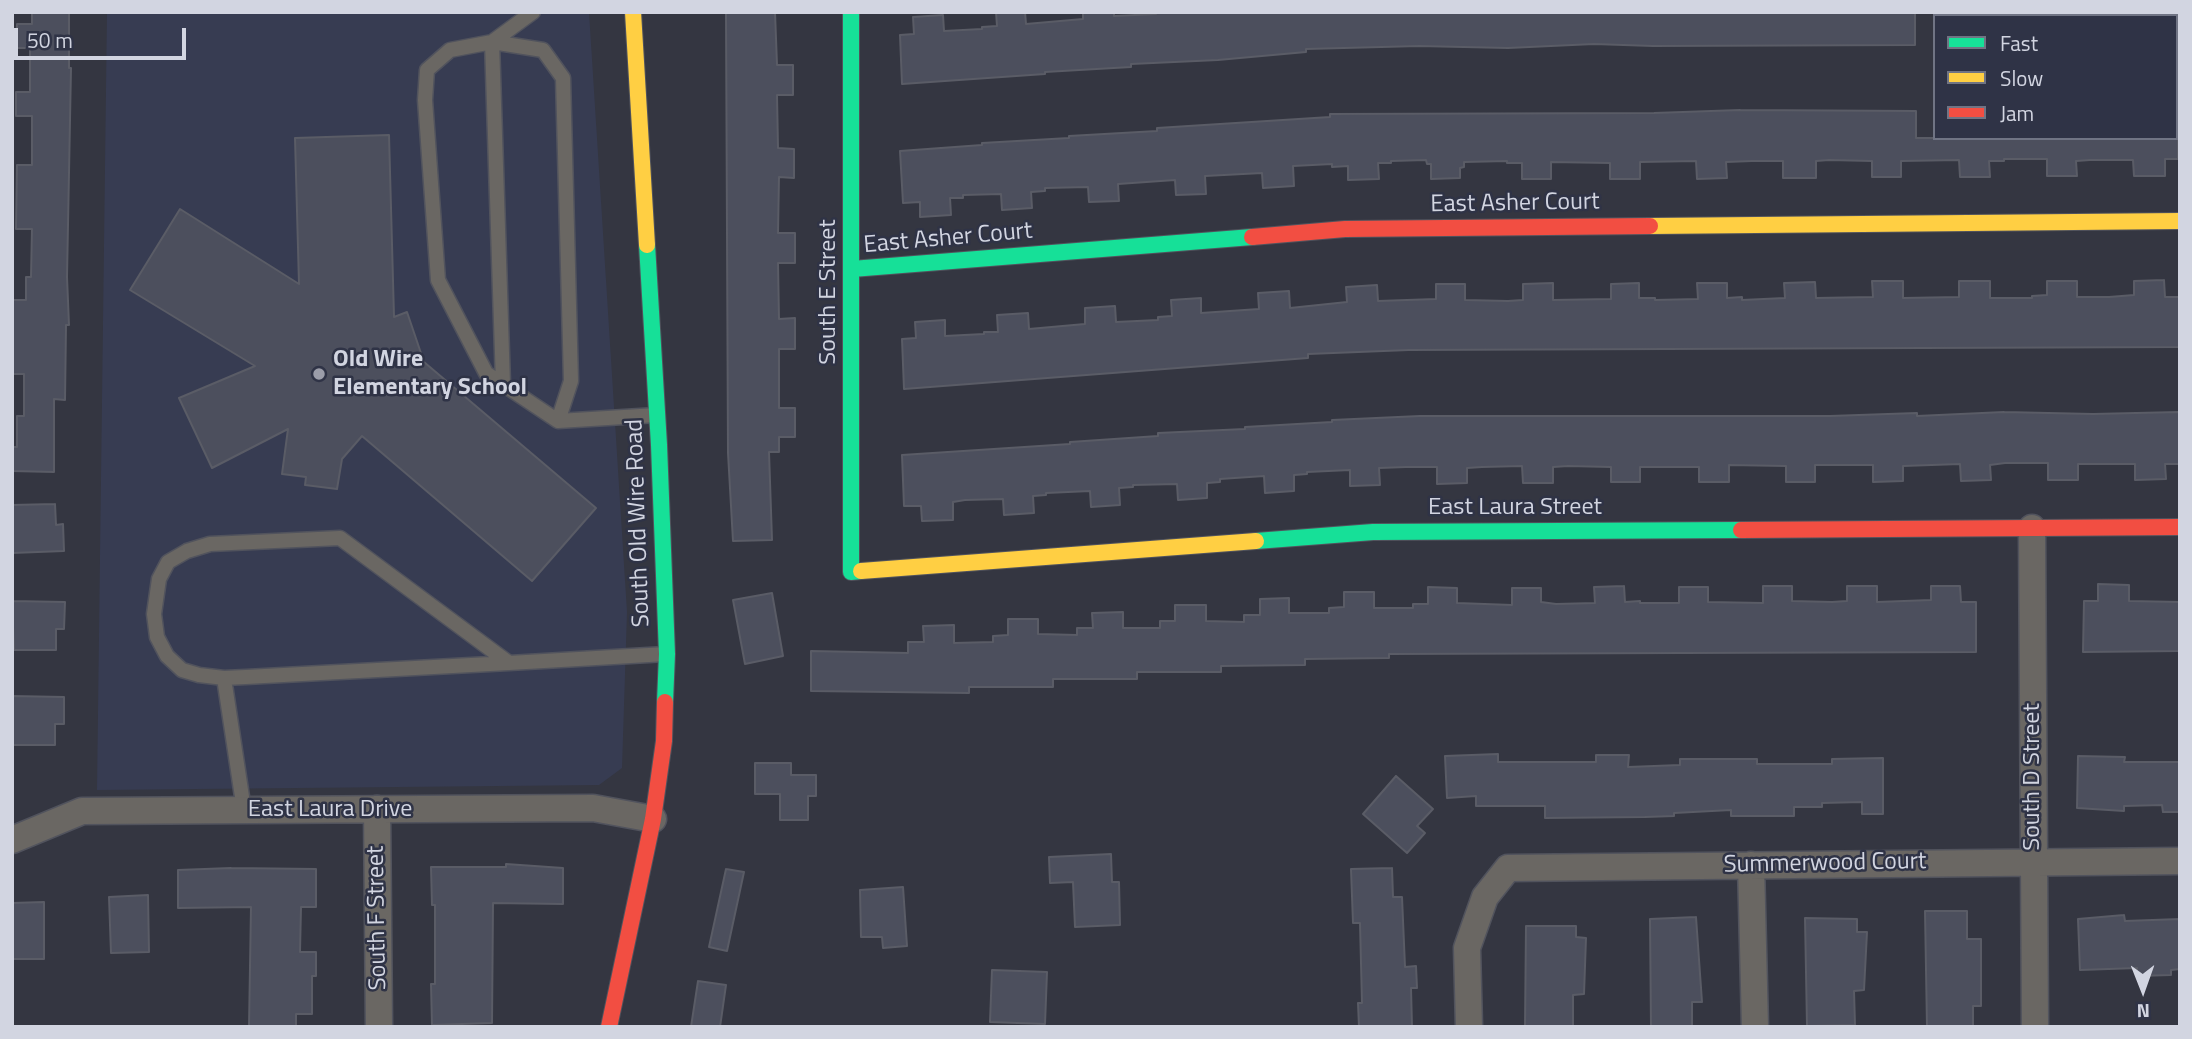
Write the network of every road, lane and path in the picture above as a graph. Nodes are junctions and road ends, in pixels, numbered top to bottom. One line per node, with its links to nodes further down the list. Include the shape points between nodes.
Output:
1 (533, 12): 4 (lane)
2 (633, 12): 8 (street, South Old Wire Road)
3 (850, 12): 6 (street, South E Street)
4 (492, 42): 7 (lane); 7 (lane, via 450,50 427,70 425,100 438,280 486,373); 9 (lane, via 543,50 563,78 571,381)
5 (2180, 221): 6 (street, East Asher Court, via 1345,229)
6 (852, 269): 12 (street, South E Street)
7 (503, 384): 9 (lane)
8 (657, 415): 9 (lane); 13 (street, South Old Wire Road)
9 (558, 421)
10 (2180, 527): 11 (street, East Laura Street)
11 (2032, 528): 12 (street, East Laura Street, via 1373,532); 21 (street, South D Street)
12 (851, 572)
13 (667, 654): 14 (lane); 18 (street, South Old Wire Road, via 664,741)
14 (509, 663): 15 (lane); 15 (lane, via 340,538 209,544 168,562 159,579 154,614 157,637 167,656 182,670)
15 (224, 678): 17 (lane)
16 (377, 809): 17 (street, East Laura Drive); 18 (street, East Laura Drive, via 593,808); 23 (street, South F Street)
17 (244, 810): 19 (street, East Laura Drive, via 82,811)
18 (653, 820): 24 (street, South Old Wire Road)
19 (12, 840)
20 (2180, 860): 21 (street, Summerwood Court)
21 (2034, 861): 22 (street, Summerwood Court); 27 (street, South D Street)
22 (1751, 865): 25 (street, Summerwood Court, via 1507,868 1485,897 1467,948); 26 (street)
23 (379, 1027)
24 (609, 1027)
25 (1469, 1027)
26 (1755, 1027)
27 (2035, 1027)

